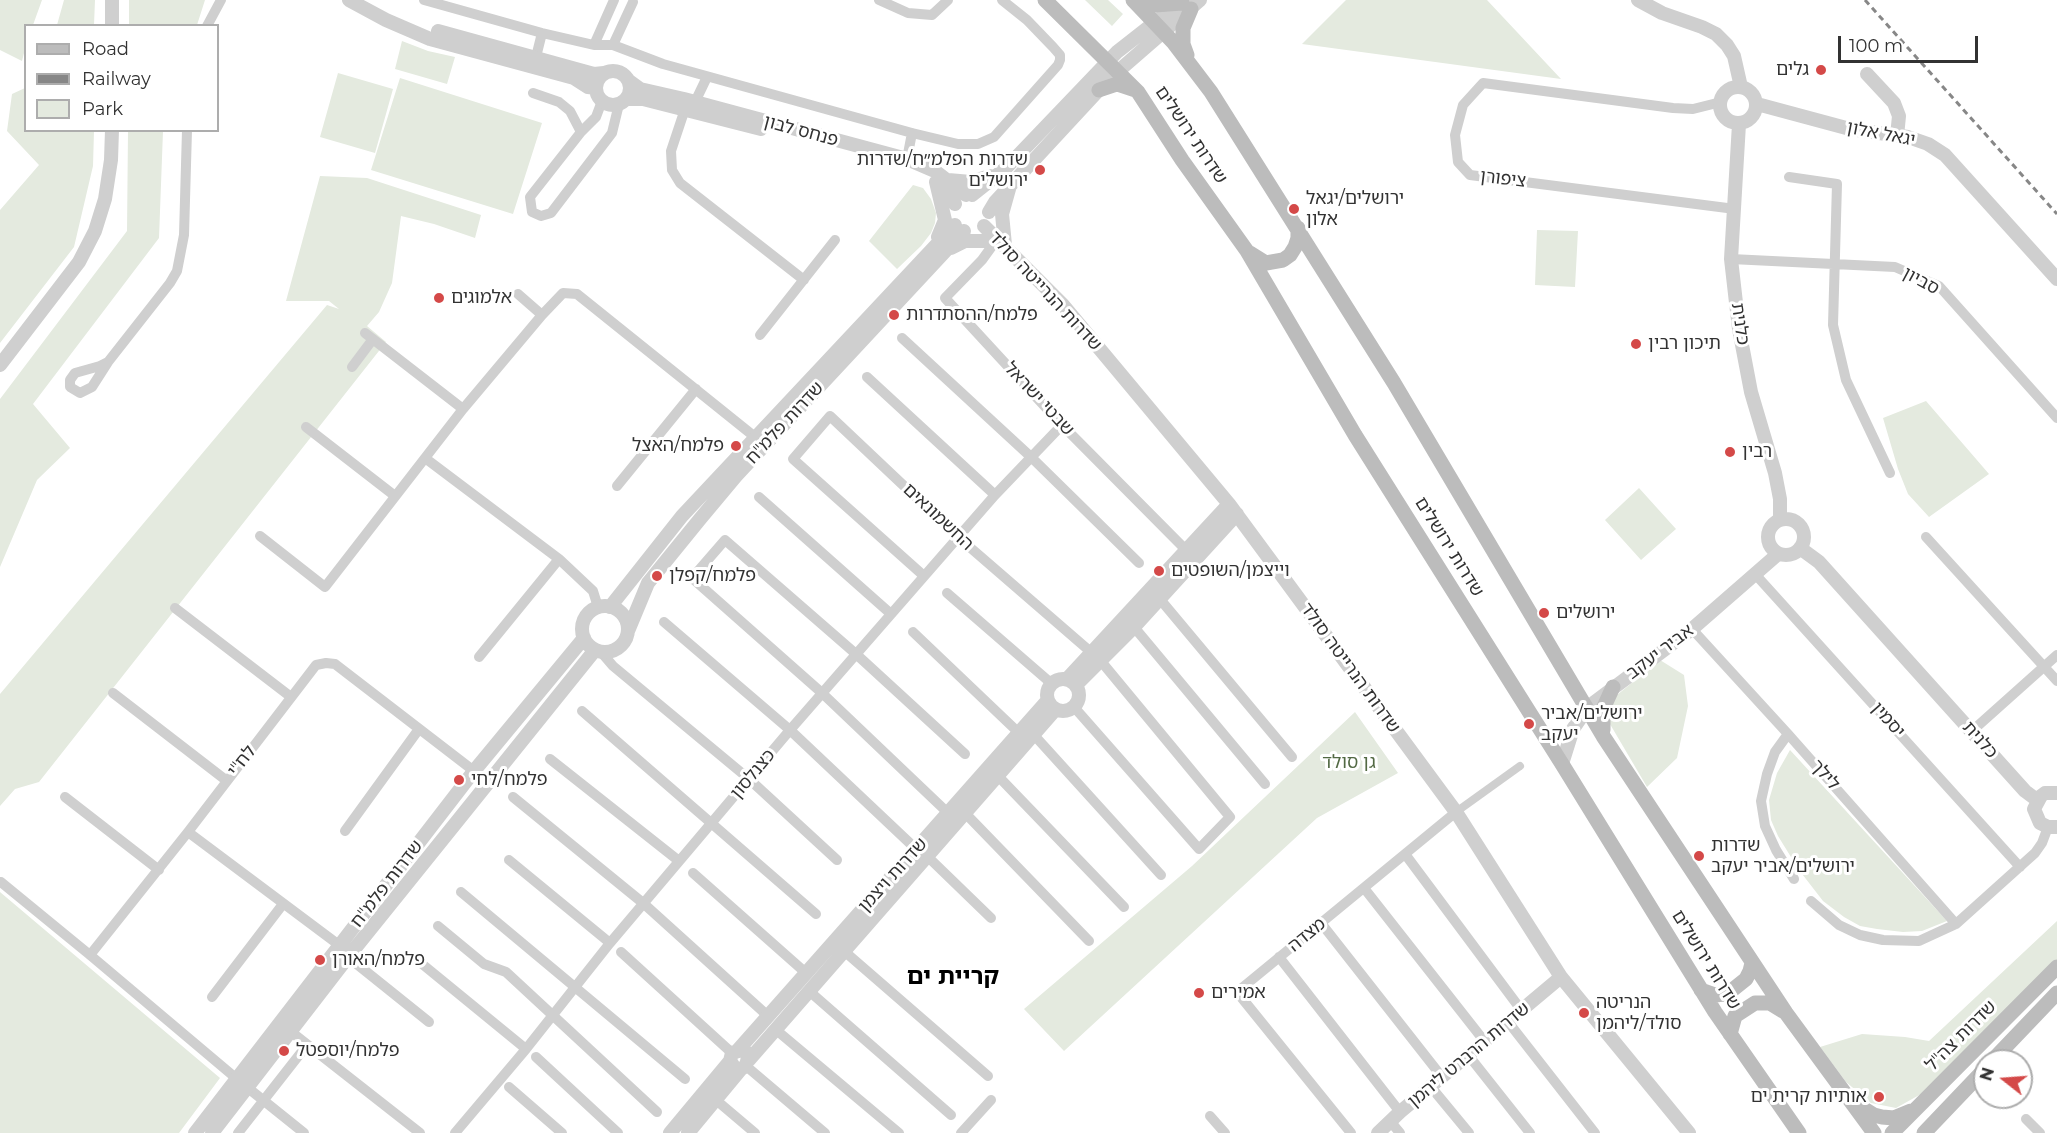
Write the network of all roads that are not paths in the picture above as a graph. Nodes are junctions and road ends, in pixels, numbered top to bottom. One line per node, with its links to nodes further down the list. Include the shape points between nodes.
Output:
1 (112, 0): 16 (street)
2 (221, 0): 17 (street)
3 (349, 0): 33 (street, via 430,39 574,78)
4 (366, 0): 22 (street, via 423,27)
5 (424, 0): 19 (street)
6 (614, 0): 20 (street)
7 (879, 0): 8 (street, via 908,13 932,15)
8 (948, 0)
9 (1002, 0): 42 (street, via 1053,47 1060,56 1058,65 994,137 978,144 958,144)
10 (1045, 0): 24 (main road, שדרות ירושלים)
11 (1133, 0): 18 (main road, שדרות ירושלים)
12 (1140, 0): 15 (main road, via 1155,5)
13 (1638, 0): 29 (street, via 1716,34 1734,57)
14 (633, 2): 21 (street)
15 (1190, 3): 18 (street); 23 (main road, via 1182,36)
16 (112, 24)
17 (208, 24)
18 (1159, 27): 23 (main road, שדרות ירושלים); 24 (street)
19 (542, 33): 20 (street); 22 (street)
20 (594, 45): 21 (street)
21 (613, 45): 27 (street)
22 (536, 57): 25 (street)
23 (1189, 60): 54 (main road, שדרות ירושלים)
24 (1113, 66): 30 (street); 31 (main road, שדרות ירושלים); 45 (street)
25 (604, 74): 28 (street, via 618,71); 33 (street, via 600,77)
26 (1867, 74): 43 (street, via 1894,103 1899,116)
27 (707, 77): 37 (street); 42 (street)
28 (629, 81): 34 (street, via 630,90); 37 (street, פנחס לבון, via 640,89)
29 (1741, 87): 35 (street, via 1729,90); 36 (street, via 1752,93)
30 (1100, 90): 31 (main road, via 1117,84); 48 (street)
31 (1138, 92): 57 (main road, שדרות ירושלים)
32 (533, 93): 41 (street, via 559,102 570,111)
33 (599, 94): 34 (street, via 610,104); 41 (street, via 596,117)
34 (622, 101): 37 (street, פנחס לבון, via 643,99); 41 (street, via 612,134 551,213 532,213 531,197)
35 (1721, 102): 38 (street, via 1724,116); 50 (street, ציפורן, via 1693,109 1673,108 1483,83 1463,105 1455,135 1458,162 1470,175)
36 (1757, 104): 38 (street, via 1750,120); 43 (street, יגאל אלון, via 1850,129)
37 (690, 105): 44 (street, פנחס לבון); 47 (street, פנחס לבון); 63 (street, via 671,151 672,170 680,183)
38 (1739, 124): 50 (street, כלנית)
39 (112, 132): 69 (street, via 105,199 95,231 79,262)
40 (187, 132): 68 (street, via 184,235 177,271)
41 (581, 132)
42 (912, 133): 44 (street)
43 (1897, 136): 62 (street, יגאל אלון, via 1928,144 1945,155)
44 (907, 159): 47 (street, פנחס לבון, via 935,171)
45 (1005, 168): 47 (street, via 971,182); 49 (street)
46 (1789, 177): 61 (street, via 1837,184)
47 (942, 181): 49 (street, פנחס לבון); 60 (street, via 945,220)
48 (1010, 186): 51 (street); 56 (street, via 1002,214)
49 (964, 198): 51 (street, via 982,199); 53 (street, via 951,212)
50 (1735, 209): 59 (street, כלנית)
51 (989, 212): 52 (street)
52 (984, 226): 53 (street, via 975,232); 56 (street, שדרות הנרייטה סולד)
53 (959, 228): 58 (street, שדרות פלמ"ח); 60 (street, שדרות פלמ"ח)
54 (1298, 228): 57 (main road, via 1295,247 1283,260 1266,263); 123 (main road, שדרות ירושלים)
55 (835, 240): 63 (street)
56 (1000, 243): 58 (street, via 965,242); 75 (street, שבטי ישראל, via 945,298); 85 (street, שדרות הנרייטה סולד, via 1063,304)
57 (1247, 251): 135 (main road, שדרות ירושלים, via 1355,435)
58 (941, 253): 105 (street, שדרות פלמ"ח, via 700,519 648,583)
59 (1731, 259): 61 (street, סביון); 86 (street, כלנית, via 1750,392 1775,473)
60 (917, 263): 77 (street, שדרות פלמ"ח)
61 (1834, 265): 74 (street, סביון, via 1895,267 1939,286); 80 (street, via 1833,325 1846,380)
62 (2057, 279)
63 (804, 280): 66 (street)
64 (518, 294): 65 (street)
65 (542, 315): 72 (street, via 563,293 577,294); 73 (street)
66 (760, 335)
67 (902, 338): 78 (street)
68 (108, 362)
69 (0, 364)
70 (352, 367): 73 (street, via 369,336)
71 (867, 377): 82 (street)
72 (696, 389): 77 (street); 81 (street)
73 (463, 409): 79 (street)
74 (2057, 418)
75 (1062, 424): 78 (street, כצנלסון); 91 (street, שבטי ישראל)
76 (306, 427): 83 (street)
77 (755, 437): 99 (street, שדרות פלמ"ח)
78 (1031, 457): 82 (street, כצנלסון); 94 (street)
79 (425, 458): 83 (street); 93 (street)
80 (1890, 473)
81 (617, 486)
82 (994, 495): 88 (street, כצנלסון)
83 (395, 496): 87 (street, via 325,587)
84 (759, 497): 101 (street)
85 (1233, 509): 91 (street); 98 (street); 146 (street, שדרות הנרייטה סולד)
86 (1780, 520): 90 (street, via 1791,520 1801,527 1804,538); 92 (street, via 1768,533 1769,545)
87 (260, 536)
88 (958, 537): 96 (street, כצנלסון); 96 (street, החשמונאים, via 830,416 793,459); 111 (street, החשמונאים)
89 (1926, 537): 113 (street)
90 (1800, 548): 92 (street, via 1790,555); 127 (street, כלנית, via 1820,562)
91 (1187, 551): 111 (street)
92 (1778, 554): 95 (street, אביר יעקב)
93 (559, 559): 99 (street); 112 (street)
94 (1140, 562)
95 (1755, 574): 104 (street, אביר יעקב); 158 (street, יסמין)
96 (924, 576): 101 (street, כצנלסון)
97 (946, 593): 116 (street)
98 (1159, 598): 103 (street); 133 (street)
99 (604, 607): 105 (street, via 624,616); 107 (street, via 591,611 583,623)
100 (175, 608): 120 (street)
101 (891, 614): 109 (street, כצנלסון)
102 (664, 622): 126 (street)
103 (1134, 627): 111 (street); 141 (street)
104 (1692, 628): 117 (street, אביר יעקב); 129 (street, לילך)
105 (628, 631): 108 (street, via 616,650)
106 (913, 632): 128 (street)
107 (584, 638): 108 (street); 137 (street, שדרות פלמ"ח)
108 (598, 651): 139 (street); 181 (street, שדרות פלמ"ח)
109 (856, 654): 119 (street, כצנלסון); 119 (street, via 725,540 692,578); 132 (street)
110 (2057, 655): 113 (street)
111 (1096, 656): 115 (street); 122 (street, החשמונאים, via 1230,817 1199,849)
112 (479, 657)
113 (2044, 667): 114 (street); 127 (street)
114 (2057, 681)
115 (1072, 682): 116 (street, via 1062,679); 122 (street, via 1079,694)
116 (1052, 684): 121 (street, via 1048,691)
117 (1613, 687): 123 (street, אביר יעקב); 131 (main road, via 1603,709)
118 (113, 693): 140 (street)
119 (822, 693): 126 (street, כצנלסון); 147 (street)
120 (291, 697): 125 (street, לח"י, via 316,665 335,664); 140 (street, לח"י)
121 (1052, 705): 122 (street, via 1065,711); 128 (street, שדרות ויצמן); 130 (street, שדרות ויצמן)
122 (1074, 707)
123 (1588, 707): 131 (main road, שדרות ירושלים); 135 (street, אביר יעקב, via 1573,729)
124 (582, 711): 149 (street)
125 (419, 729): 137 (street, לח"י); 151 (street)
126 (790, 730): 139 (street, כצנלסון); 153 (street)
127 (1971, 731): 145 (street, כלנית)
128 (1019, 733): 147 (street, שדרות ויצמן)
129 (1788, 734): 162 (street, via 1775,752 1761,801 1765,826); 173 (street, לילך)
130 (1034, 735): 138 (street, שדרות ויצמן); 161 (street)
131 (1604, 736): 184 (main road, שדרות ירושלים)
132 (964, 754)
133 (1292, 757)
134 (550, 759): 157 (street)
135 (1562, 764): 189 (main road, שדרות ירושלים)
136 (1520, 766): 146 (street, מצדה)
137 (474, 771): 177 (street, שדרות פלמ"ח)
138 (998, 776): 148 (street, שדרות ויצמן); 169 (street)
139 (749, 779): 149 (street, כצנלסון); 156 (street)
140 (227, 781): 152 (street, לח"י)
141 (1265, 784)
142 (2057, 793): 145 (street, via 2045,793)
143 (65, 797): 159 (street)
144 (513, 797): 167 (street)
145 (2037, 800): 150 (street, via 2037,819)
146 (1456, 812): 154 (street, מצדה); 187 (street, שדרות הנרייטה סולד)
147 (948, 813): 153 (street, שדרות ויצמן)
148 (965, 813): 153 (street, שדרות ויצמן); 175 (street)
149 (712, 823): 157 (street, כצנלסון); 170 (street)
150 (2053, 827): 158 (street)
151 (345, 831)
152 (188, 832): 159 (street, לח"י); 168 (street)
153 (922, 853): 171 (street); 178 (street, שדרות ויצמן); 186 (street, שדרות ויצמן)
154 (1405, 854): 164 (street, מצדה); 193 (street)
155 (509, 860): 176 (street)
156 (837, 860)
157 (679, 861): 167 (street, כצנלסון)
158 (2020, 867): 173 (street)
159 (159, 870): 180 (street, לח"י)
160 (693, 873): 186 (street)
161 (1161, 875)
162 (1794, 879)
163 (1, 882): 180 (street)
164 (1364, 888): 172 (street, מצדה); 202 (street)
165 (461, 892): 188 (street)
166 (1811, 901): 173 (street, via 1839,925 1883,940 1919,941)
167 (644, 903): 176 (street, כצנלסון); 196 (street)
168 (284, 904): 177 (street); 192 (street)
169 (1124, 908)
170 (816, 914)
171 (991, 918)
172 (1322, 923): 182 (street, מצדה); 210 (street)
173 (1956, 924)
174 (438, 926): 195 (street, via 484,964 506,972)
175 (1089, 941)
176 (610, 943): 188 (street, כצנלסון)
177 (339, 945): 213 (street, שדרות פלמ"ח)
178 (844, 951): 190 (street, שדרות ויצמן); 209 (street)
179 (621, 952): 208 (street)
180 (90, 955): 213 (street)
181 (348, 957): 197 (street); 200 (street, שדרות פלמ"ח)
182 (1279, 957): 224 (street); 242 (street, מצדה, via 1237,992)
183 (416, 959): 204 (street)
184 (1752, 963): 189 (main road, via 1746,979 1731,991 1715,995); 194 (main road, שדרות ירושלים)
185 (2057, 967): 220 (main road, שדרות צה"ל)
186 (806, 973): 196 (street, שדרות ויצמן)
187 (1561, 977): 193 (street, שדרות הרברט ליהמן); 248 (street, שדרות הנרייטה סולד)
188 (576, 986): 195 (street, כצנלסון); 211 (street)
189 (1701, 990): 201 (main road, שדרות ירושלים)
190 (809, 991): 199 (street, שדרות ויצמן); 222 (street)
191 (2057, 993): 205 (main road)
192 (212, 997)
193 (1522, 1011): 198 (street, שדרות הרברט ליהמן)
194 (1786, 1013): 201 (main road, via 1770,1003 1755,1003 1735,1017); 219 (main road, שדרות ירושלים)
195 (551, 1015): 204 (street, כצנלסון); 221 (street)
196 (768, 1016): 208 (street, שדרות ויצמן)
197 (429, 1023)
198 (1509, 1023): 202 (street, שדרות הרברט ליהמן); 247 (street)
199 (775, 1029): 208 (street, שדרות ויצמן); 239 (street)
200 (290, 1031): 203 (street); 213 (street, שדרות פלמ"ח)
201 (1730, 1034): 249 (main road, שדרות ירושלים)
202 (1485, 1042): 206 (street, שדרות הרברט ליהמן)
203 (307, 1045): 218 (street); 231 (street)
204 (526, 1049): 232 (street, כצנלסון)
205 (2003, 1049)
206 (1469, 1056): 210 (street, שדרות הרברט ליהמן); 246 (street)
207 (536, 1057): 234 (street)
208 (739, 1060): 216 (street, שדרות ויצמן); 235 (street, שדרות ויצמן); 238 (street)
209 (988, 1076)
210 (1442, 1077): 215 (street, שדרות הרברט ליהמן)
211 (685, 1079)
212 (1973, 1082): 226 (main road)
213 (242, 1084): 218 (street); 227 (street, שדרות פלמ"ח); 228 (street, שדרות פלמ"ח)
214 (509, 1086): 233 (street)
215 (1431, 1087): 224 (street, שדרות הרברט ליהמן); 245 (street)
216 (716, 1100): 236 (street, שדרות ויצמן); 237 (street)
217 (991, 1100): 240 (street)
218 (263, 1101): 229 (street); 230 (street)
219 (1852, 1101): 220 (main road, via 1882,1117 1903,1116); 250 (main road, שדרות ירושלים)
220 (1919, 1107): 251 (main road, שדרות צה"ל)
221 (657, 1112)
222 (951, 1115)
223 (1210, 1116): 241 (street)
224 (1395, 1117): 243 (street, שדרות הרברט ליהמן); 244 (street)
225 (2026, 1119): 252 (street)
226 (1928, 1130)
227 (195, 1133)
228 (212, 1133)
229 (238, 1133)
230 (304, 1133)
231 (420, 1133)
232 (455, 1133)
233 (562, 1133)
234 (618, 1133)
235 (670, 1133)
236 (689, 1133)
237 (755, 1133)
238 (825, 1133)
239 (899, 1133)
240 (961, 1133)
241 (1225, 1133)
242 (1351, 1133)
243 (1378, 1133)
244 (1400, 1133)
245 (1469, 1133)
246 (1530, 1133)
247 (1594, 1133)
248 (1689, 1133)
249 (1799, 1133)
250 (1874, 1133)
251 (1892, 1133)
252 (2040, 1133)

